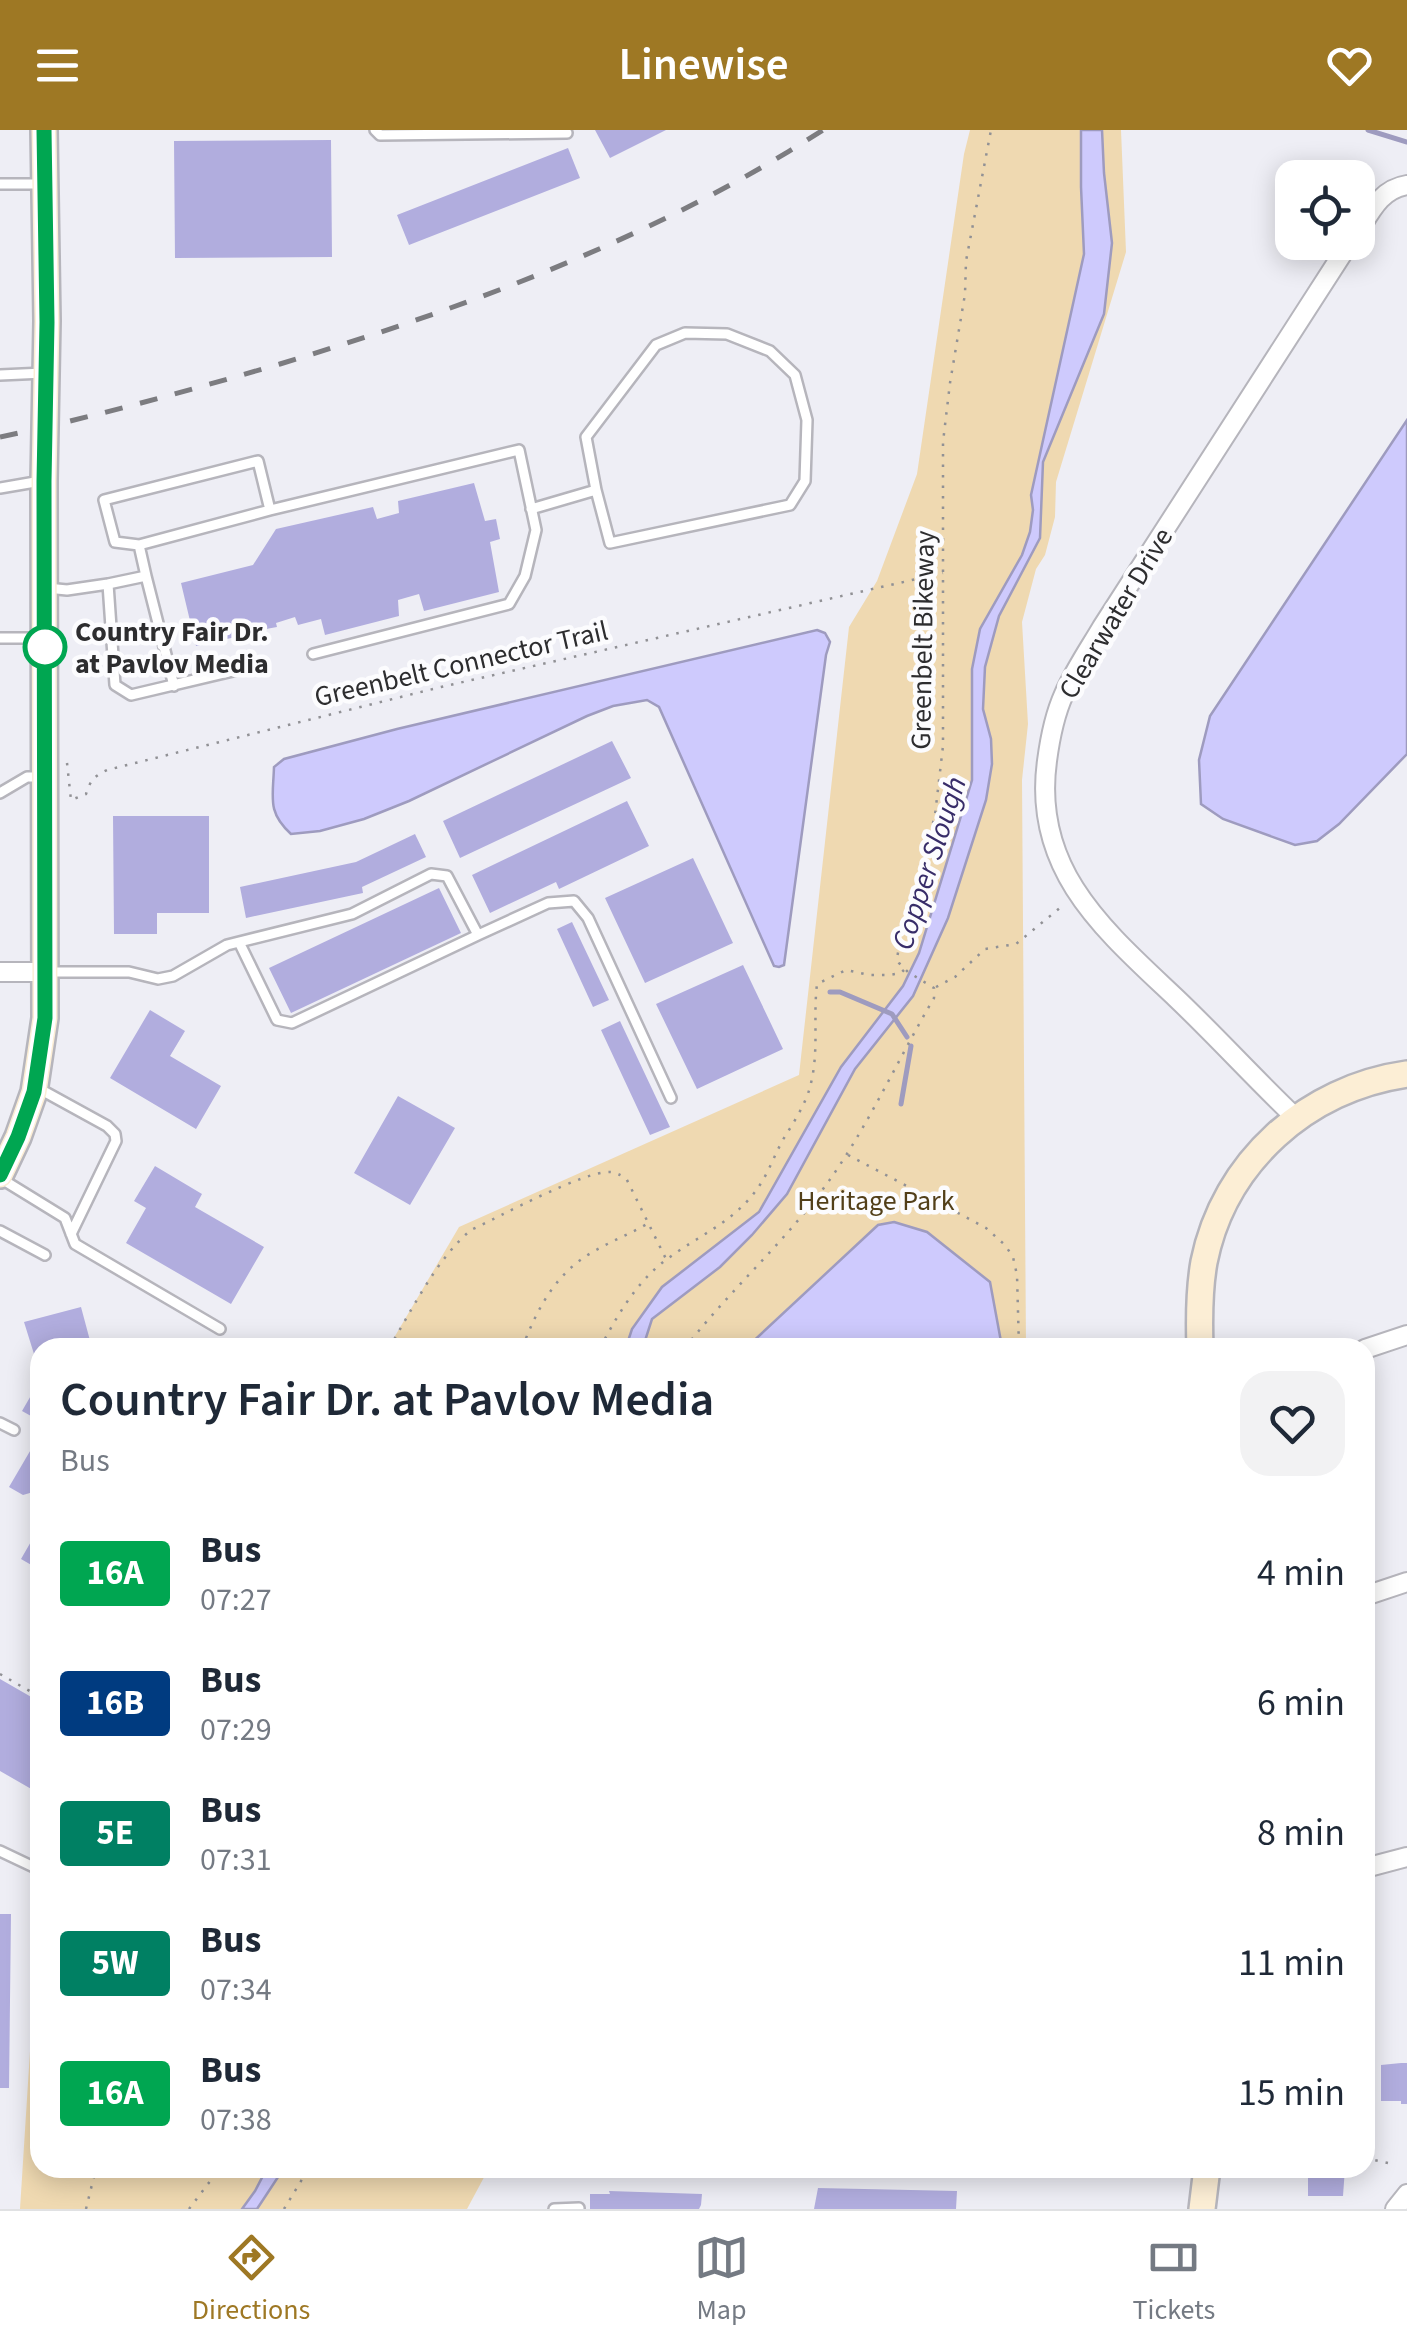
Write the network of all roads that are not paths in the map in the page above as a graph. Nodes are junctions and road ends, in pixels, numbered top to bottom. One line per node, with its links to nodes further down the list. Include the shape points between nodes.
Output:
1 (44, 130): 5 (street)
2 (375, 130): 3 (lane, via 380,136)
3 (566, 133)
4 (0, 184): 5 (lane)
5 (44, 184): 9 (street)
6 (1407, 185): 7 (street, via 1394,187)
7 (1375, 204)
8 (1338, 260): 34 (street, Clearwater Drive, via 1064,692 1045,773 1052,846 1074,890 1098,922)
9 (47, 373): 10 (lane); 11 (street)
10 (0, 375)
11 (44, 481): 12 (lane); 19 (street)
12 (0, 488)
13 (596, 490): 13 (lane, via 610,543 790,506 805,481 807,420 795,374 770,351 728,334 685,333 656,345 586,437); 14 (lane)
14 (532, 509): 15 (lane, via 518,450); 22 (lane, via 536,530 529,560 509,604)
15 (270, 510): 16 (lane); 16 (lane, via 258,461 104,500 114,542)
16 (139, 545): 17 (lane)
17 (146, 576): 18 (lane); 24 (lane)
18 (108, 584): 19 (lane); 24 (lane, via 114,685 131,695)
19 (44, 588): 21 (street)
20 (0, 638): 21 (lane)
21 (45, 638): 25 (street)
22 (313, 654)
23 (258, 665): 24 (lane)
24 (174, 686)
25 (45, 777): 26 (lane, via 26,777); 30 (street)
26 (0, 794)
27 (478, 935): 28 (lane, via 447,876 430,874 352,914); 28 (lane, via 292,1023 278,1020); 33 (lane, via 548,904 574,902 588,918)
28 (239, 942): 30 (lane, via 158,979 128,972)
29 (0, 972): 30 (street)
30 (46, 972): 32 (street)
31 (1407, 1074): 34 (street, via 1356,1086)
32 (35, 1086): 35 (street); 38 (lane, via 115,1134)
33 (671, 1098)
34 (1296, 1118): 42 (street, via 1275,1134 1225,1202 1201,1282)
35 (6, 1149): 36 (street)
36 (0, 1176): 38 (lane, via 64,1218)
37 (0, 1231): 39 (lane)
38 (71, 1234): 40 (lane, via 76,1244)
39 (45, 1255)
40 (220, 1329)
41 (1407, 1335): 43 (street)
42 (1200, 1338)
43 (1375, 1346)
44 (0, 1423): 45 (lane)
45 (14, 1430)
46 (1407, 1582): 47 (street)
47 (1375, 1593)
48 (0, 1850): 50 (lane)
49 (1407, 1857): 51 (street)
50 (30, 1865)
51 (1375, 1865)
52 (1206, 2178): 56 (street)
53 (1407, 2194): 57 (street)
54 (579, 2208): 55 (lane)
55 (554, 2209)
56 (1202, 2209)
57 (1394, 2209)

